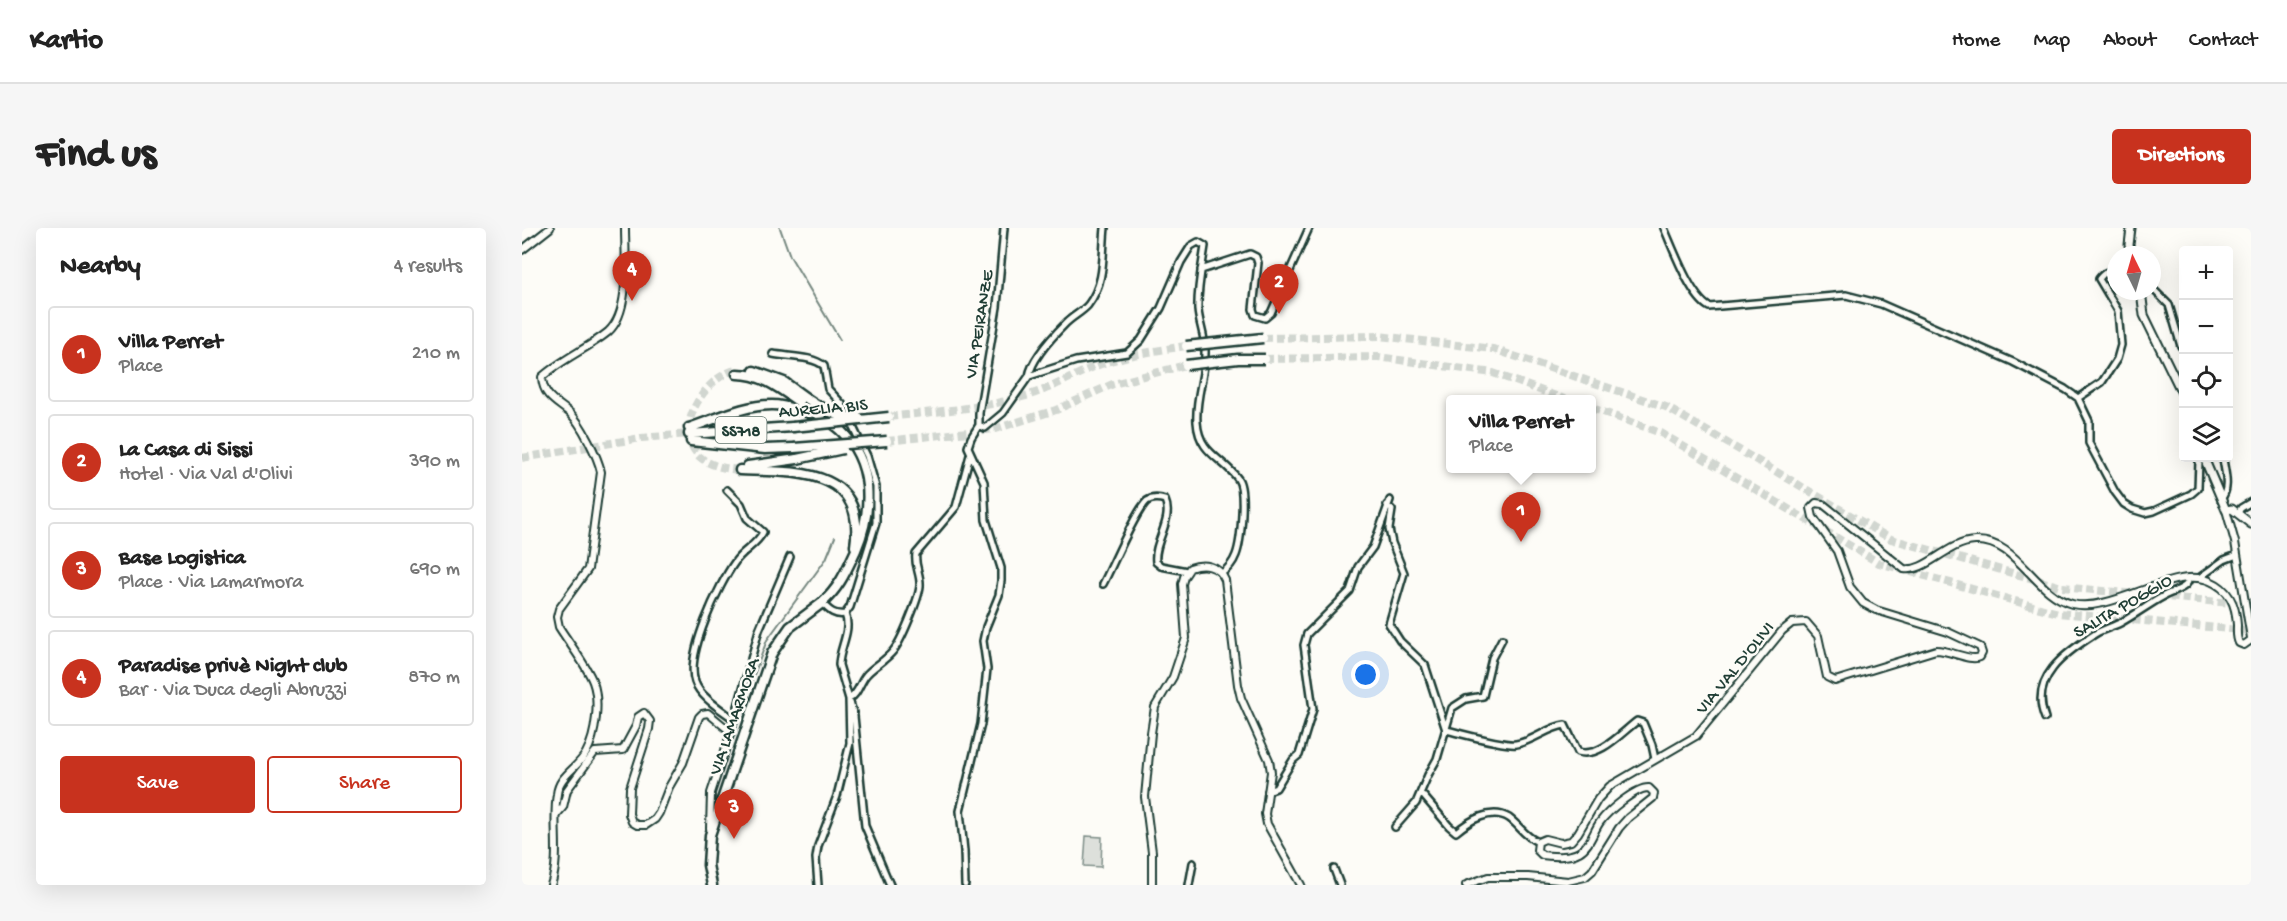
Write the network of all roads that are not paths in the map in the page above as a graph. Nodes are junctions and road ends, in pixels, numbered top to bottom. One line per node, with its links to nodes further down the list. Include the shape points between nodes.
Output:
1 (550, 228): 9 (street)
2 (625, 228): 63 (street, via 624,289 619,318 609,331 542,378 545,391 571,414 588,440 601,472 588,569 557,617 596,692 592,739 586,754 560,783)
3 (1004, 228): 27 (street, VIA PEIRANZE, via 997,307)
4 (1105, 228): 22 (street, via 1102,276 1095,294 1034,359)
5 (1309, 228): 10 (street, via 1271,313 1265,318 1255,315 1253,309 1256,257 1250,254)
6 (1664, 228): 24 (street, via 1696,294 1706,305 1829,296 1864,298 2013,362)
7 (2131, 228): 8 (main road)
8 (2129, 246)
9 (522, 250)
10 (1201, 270): 22 (street, via 1205,246 1198,242 1181,262 1141,340 1127,352 1076,360); 43 (street, via 1198,309 1205,351 1197,423 1208,452 1238,477 1242,488 1238,548 1232,563)
11 (2107, 272): 12 (street, via 2099,279)
12 (2107, 292)
13 (2161, 297): 17 (street, via 2169,305)
14 (2111, 300): 24 (street, via 2118,311 2121,345 2117,359 2102,382)
15 (2142, 300): 23 (main road, via 2144,315)
16 (1263, 338): 18 (main road, bridge)
17 (2179, 339)
18 (1186, 346)
19 (773, 354): 48 (street, via 811,358 824,366 828,389 842,404 873,472 876,523)
20 (1265, 359): 21 (main road, bridge)
21 (1186, 365)
22 (1029, 376): 27 (street, via 995,422 986,428)
23 (2179, 387)
24 (2078, 398): 30 (street, via 2089,421 2089,443 2115,492 2132,509 2154,511 2191,494 2198,488)
25 (819, 415): 26 (main road, VIA LAMARMORA, bridge, via 753,374 736,372 752,370 771,375 822,408 844,416); 28 (main road, via 775,405 753,406 734,411); 39 (main road, VIA LAMARMORA, via 848,438 865,470 868,510)
26 (889, 415): 28 (main road, AURELIA BIS / SS718, bridge)
27 (979, 425): 29 (street, VIA PEIRANZE, via 969,443)
28 (690, 434): 39 (main road, SS718, bridge, via 756,449 887,441 741,468 808,474 828,480 841,490 852,508)
29 (970, 455): 51 (street, via 956,507 916,554 920,590 899,643 867,674); 73 (street, via 984,482 986,520 1001,568 1001,581 985,634 987,669 981,724 960,812)
30 (2199, 462)
31 (2206, 462): 34 (main road)
32 (2224, 462): 34 (street, via 2227,487)
33 (727, 490): 53 (street, VIA LAMARMORA, via 741,504 747,518 763,532 736,560 723,583 704,625 693,668 700,690)
34 (2221, 499): 36 (main road)
35 (2251, 502): 37 (street)
36 (2226, 510): 37 (main road); 40 (street, VIA VAL D'OLIVI)
37 (2238, 513): 38 (main road)
38 (2251, 524)
39 (854, 553): 47 (main road, VIA LAMARMORA, via 841,583)
40 (2237, 555): 45 (street); 50 (street, VIA VAL D'OLIVI)
41 (790, 557): 53 (street, VIA LAMARMORA, via 759,630)
42 (1187, 571): 43 (street, via 1203,565); 46 (street, via 1156,562 1155,552 1167,509 1165,500 1155,498 1147,502 1136,518); 74 (street, via 1182,584 1186,638 1173,677 1155,707 1151,734 1145,797)
43 (1222, 573): 59 (street, via 1227,585 1238,685 1269,760)
44 (2190, 578): 45 (street, VIA VAL D'OLIVI); 52 (street, SALITA POGGIO, via 2185,586 2095,633 2052,667 2042,693); 56 (street, VIA VAL D'OLIVI, via 2096,604 2069,603 2054,595 2003,549 1983,541 1959,543 1918,568 1904,569 1823,504 1816,503 1810,508 1813,517 1837,551 1851,587 1863,603 1959,636 1980,647 1982,655 1972,659 1936,650 1835,681 1827,677 1816,631 1806,622 1792,623 1702,731)
45 (2199, 578): 50 (street, VIA VAL D'OLIVI, via 2225,590 2235,607 2239,643 2244,645)
46 (1103, 584)
47 (822, 603): 48 (street, via 833,613); 58 (main road, VIA LAMARMORA, via 790,627 772,653)
48 (845, 614): 51 (street, via 847,626 839,665)
49 (1502, 639): 54 (street, via 1492,658 1483,696 1466,699 1452,708)
50 (2251, 639)
51 (849, 699): 71 (street, via 850,743 837,796 818,846); 72 (street, via 865,826)
52 (2044, 718)
53 (735, 720): 55 (street, VIA LAMARMORA)
54 (1446, 730): 56 (street, via 1515,744 1565,725 1578,752 1584,754 1607,745 1637,721 1643,723); 59 (street, via 1425,665 1389,624 1404,573 1392,543 1392,510 1388,502 1373,547 1358,567 1350,591 1307,634 1304,645 1311,718 1299,755 1276,788); 60 (street)
55 (731, 732): 57 (street); 63 (street, via 711,714 702,714 659,813 646,825 637,825 629,814 629,803 649,729 649,717 642,713 623,750 599,750 592,756 567,790 563,807)
56 (1654, 759): 66 (street, VIA VAL D'OLIVI, via 1610,786 1571,841)
57 (713, 788): 58 (street, via 719,792); 61 (street); 62 (street)
58 (725, 789): 62 (main road, VIA LAMARMORA)
59 (1268, 790): 76 (street, via 1267,824)
60 (1421, 793): 64 (street); 66 (street, via 1456,832 1476,818 1499,816 1510,819)
61 (710, 797): 62 (street); 65 (street)
62 (721, 801): 65 (main road, VIA LAMARMORA)
63 (556, 814): 69 (street, via 555,871)
64 (1395, 828)
65 (710, 835): 70 (main road, VIA LAMARMORA, via 708,865)
66 (1538, 842): 78 (street, via 1542,855 1575,854 1587,845 1603,818 1623,801 1645,787 1654,793 1652,800 1619,828 1585,877 1568,881 1488,877)
67 (1193, 863): 75 (street)
68 (1334, 869): 77 (street)
69 (551, 885)
70 (712, 885)
71 (818, 885)
72 (890, 885)
73 (965, 885)
74 (1152, 885)
75 (1189, 885)
76 (1301, 885)
77 (1340, 885)
78 (1466, 885)

